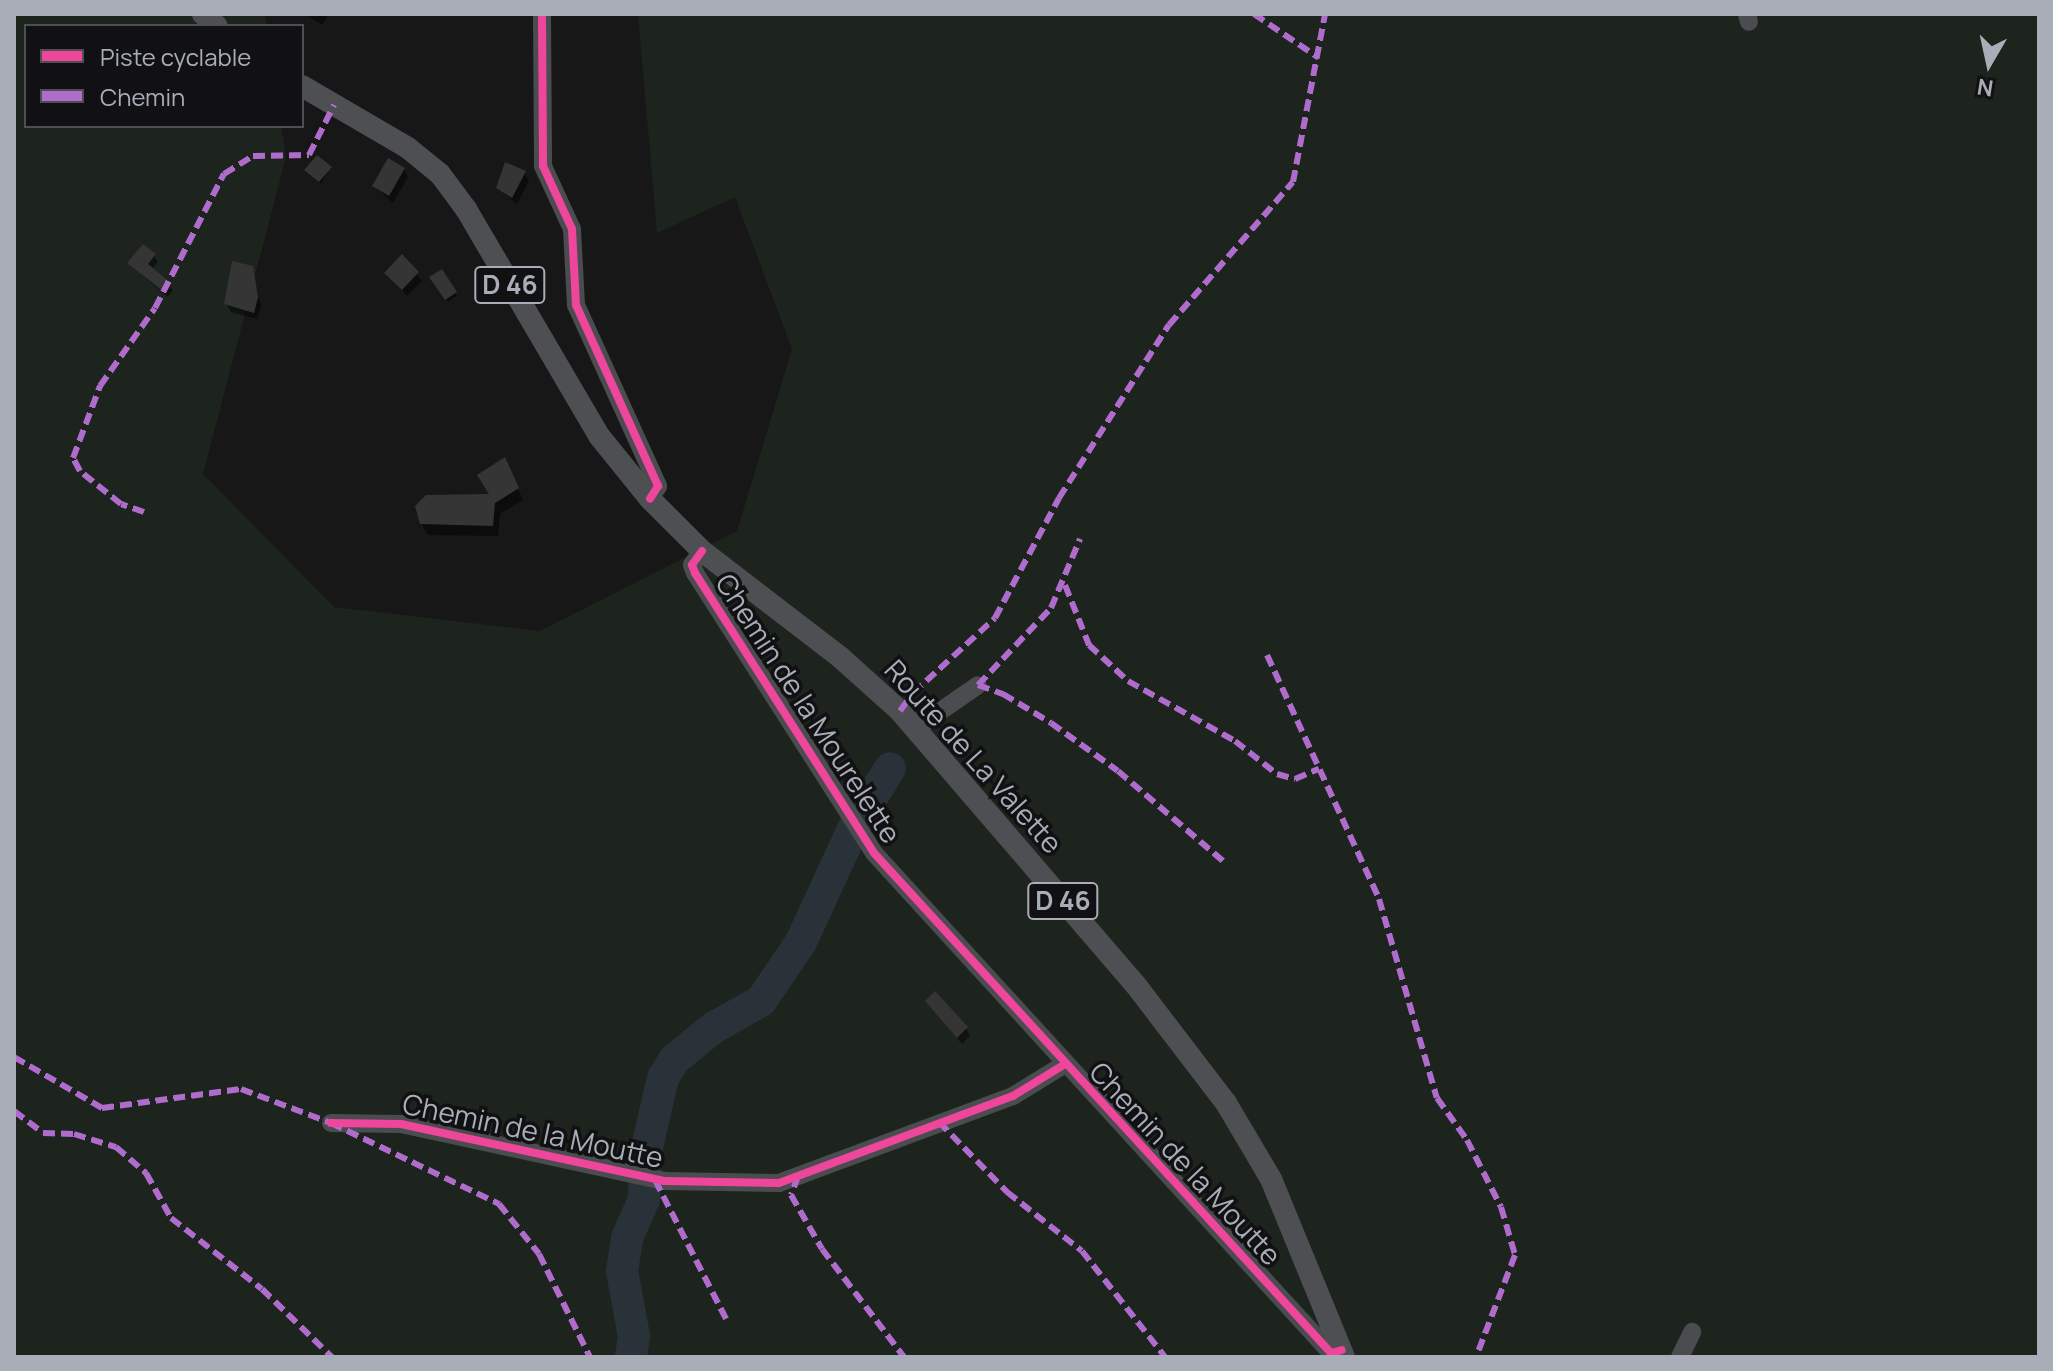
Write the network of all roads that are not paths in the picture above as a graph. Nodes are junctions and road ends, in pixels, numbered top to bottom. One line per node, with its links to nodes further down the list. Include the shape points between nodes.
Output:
1 (542, 14): 3 (street, via 543,166 572,229 576,305 658,486)
2 (304, 87): 3 (main road, D 46, via 408,148 440,174 466,209 600,437)
3 (650, 499): 4 (main road, Route de La Valette / D 46)
4 (702, 551): 6 (main road, Route de La Valette / D 46, via 840,657); 7 (street, Chemin de la Mourelette, via 692,565 695,573 874,853)
5 (978, 685): 6 (street)
6 (916, 728): 10 (main road, Route de La Valette / D 46, via 1138,988 1226,1103 1271,1179)
7 (1065, 1064): 8 (street, Chemin de la Moutte, via 1013,1096 779,1183 664,1181 401,1124); 10 (street, Chemin de la Moutte, via 1331,1353)
8 (331, 1123)
9 (1692, 1332): 11 (street)
10 (1343, 1354)
11 (1680, 1357)

